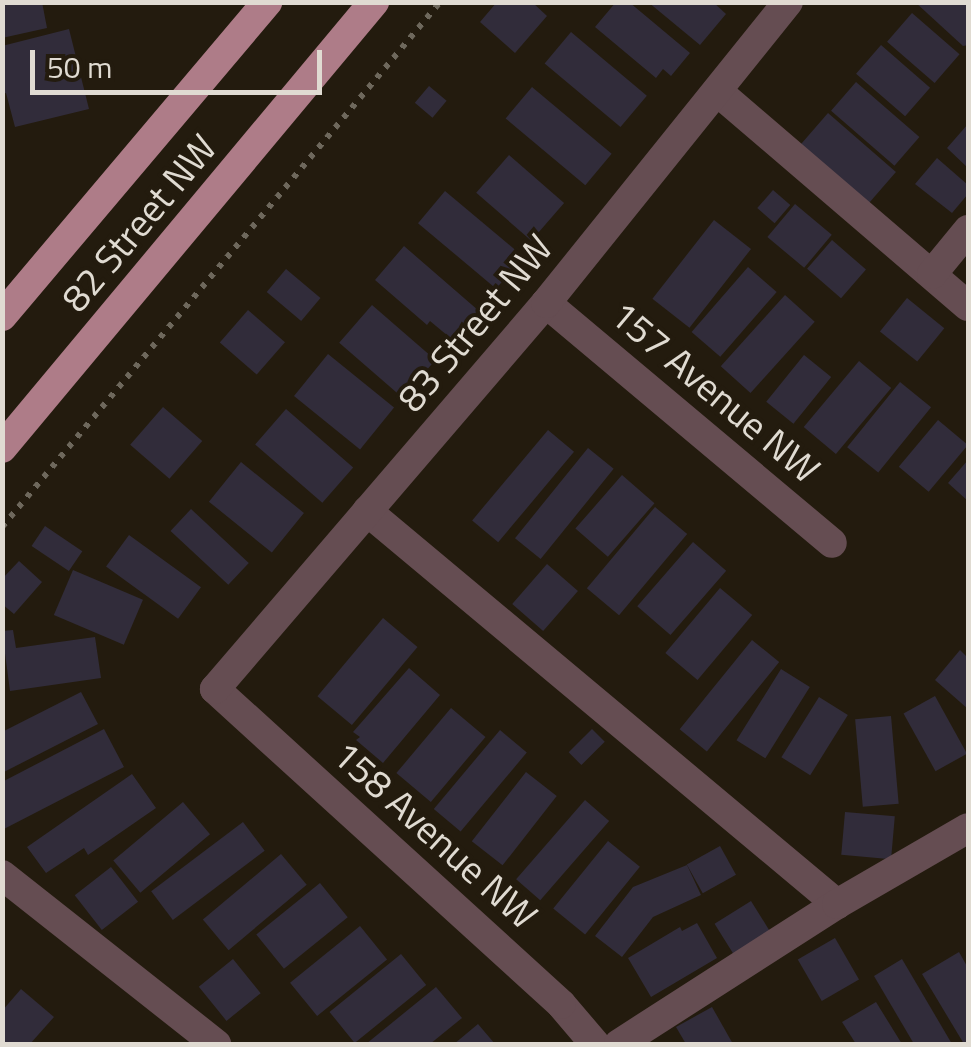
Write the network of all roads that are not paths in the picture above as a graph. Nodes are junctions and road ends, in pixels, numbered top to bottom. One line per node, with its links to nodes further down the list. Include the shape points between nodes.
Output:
1 (268, 2): 9 (main road, 82 Street NW)
2 (374, 2): 10 (main road, 82 Street NW)
3 (788, 2): 4 (street, 83 Street NW)
4 (717, 91): 6 (street); 7 (street, 83 Street NW)
5 (968, 230): 6 (street)
6 (932, 274): 8 (street)
7 (546, 303): 11 (street, 83 Street NW); 12 (street, 157 Avenue NW)
8 (968, 306)
9 (2, 316)
10 (2, 448)
11 (367, 511): 13 (street, 83 Street NW); 16 (street)
12 (832, 543)
13 (215, 689): 18 (street, 158 Avenue NW, via 561,1004)
14 (968, 828): 16 (street)
15 (2, 875): 17 (street)
16 (837, 904): 19 (street)
17 (216, 1044)
18 (596, 1044)
19 (619, 1044)

